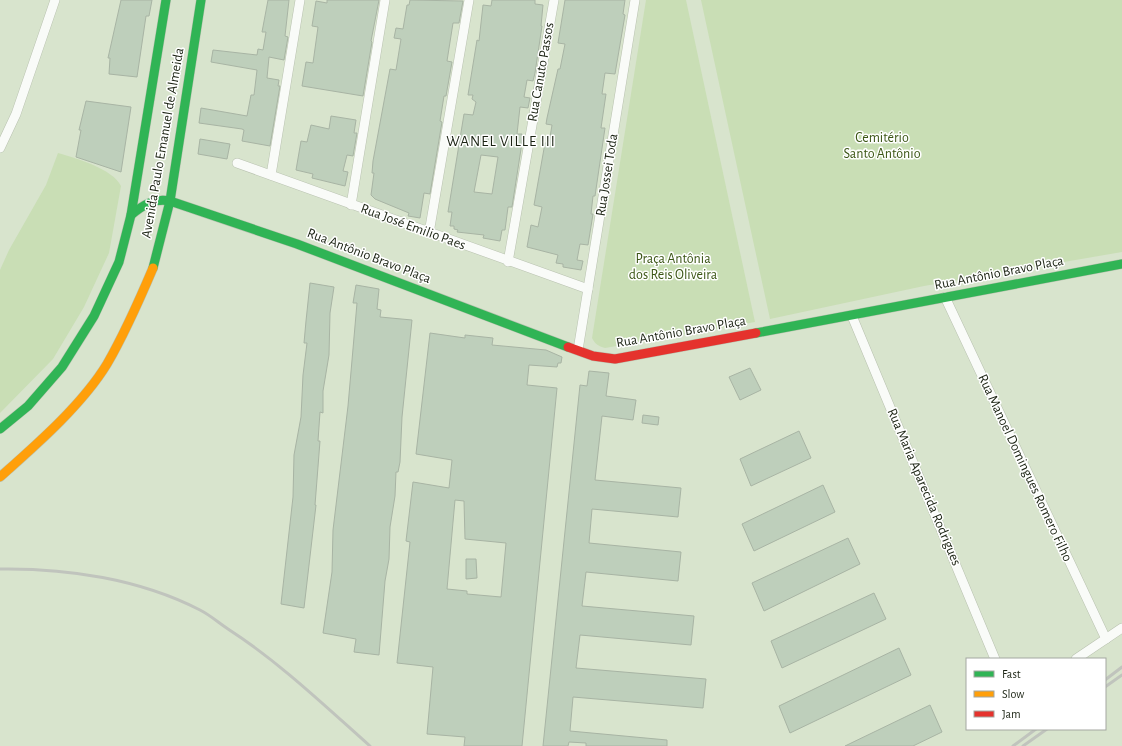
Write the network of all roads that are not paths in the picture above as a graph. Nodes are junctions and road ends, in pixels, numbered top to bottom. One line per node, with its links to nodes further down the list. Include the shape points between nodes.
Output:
1 (55, 0): 9 (street, via 16,114)
2 (166, 0): 14 (main road, Avenida Paulo Emanuel de Almeida)
3 (201, 0): 12 (main road, Avenida Paulo Emanuel de Almeida)
4 (300, 0): 11 (street)
5 (385, 0): 13 (street)
6 (469, 0): 15 (street)
7 (554, 0): 16 (street, Rua Canuto Passos)
8 (635, 0): 18 (street, Rua Jossei Toda)
9 (0, 148)
10 (238, 163): 11 (street, Rua José Emilio Paes)
11 (271, 176): 13 (street, Rua José Emilio Paes)
12 (170, 200): 14 (main road, via 155,199); 21 (main road, Rua Antônio Bravo Plaça, via 297,244); 23 (main road, Avenida Paulo Emanuel de Almeida, via 156,260 136,309 106,365 78,401 42,440)
13 (351, 204): 15 (street, Rua José Emilio Paes)
14 (131, 215): 22 (main road, Avenida Paulo Emanuel de Almeida, via 119,262 94,316 62,367 28,406)
15 (429, 233): 16 (street, Rua José Emilio Paes)
16 (508, 262): 18 (street, Rua José Emilio Paes)
17 (1122, 264): 19 (main road, Rua Antônio Bravo Plaça)
18 (588, 289): 21 (street, Rua Jossei Toda)
19 (945, 297): 20 (main road, Rua Antônio Bravo Plaça); 25 (street, Rua Manoel Domingues Romero Filho)
20 (852, 316): 21 (main road, Rua Antônio Bravo Plaça, via 632,357 615,359 593,356); 26 (street, Rua Maria Aparecida Rodrigues)
21 (578, 350)
22 (0, 429)
23 (0, 477)
24 (1122, 628): 25 (street)
25 (1106, 639): 27 (street)
26 (995, 658)
27 (1078, 658)

